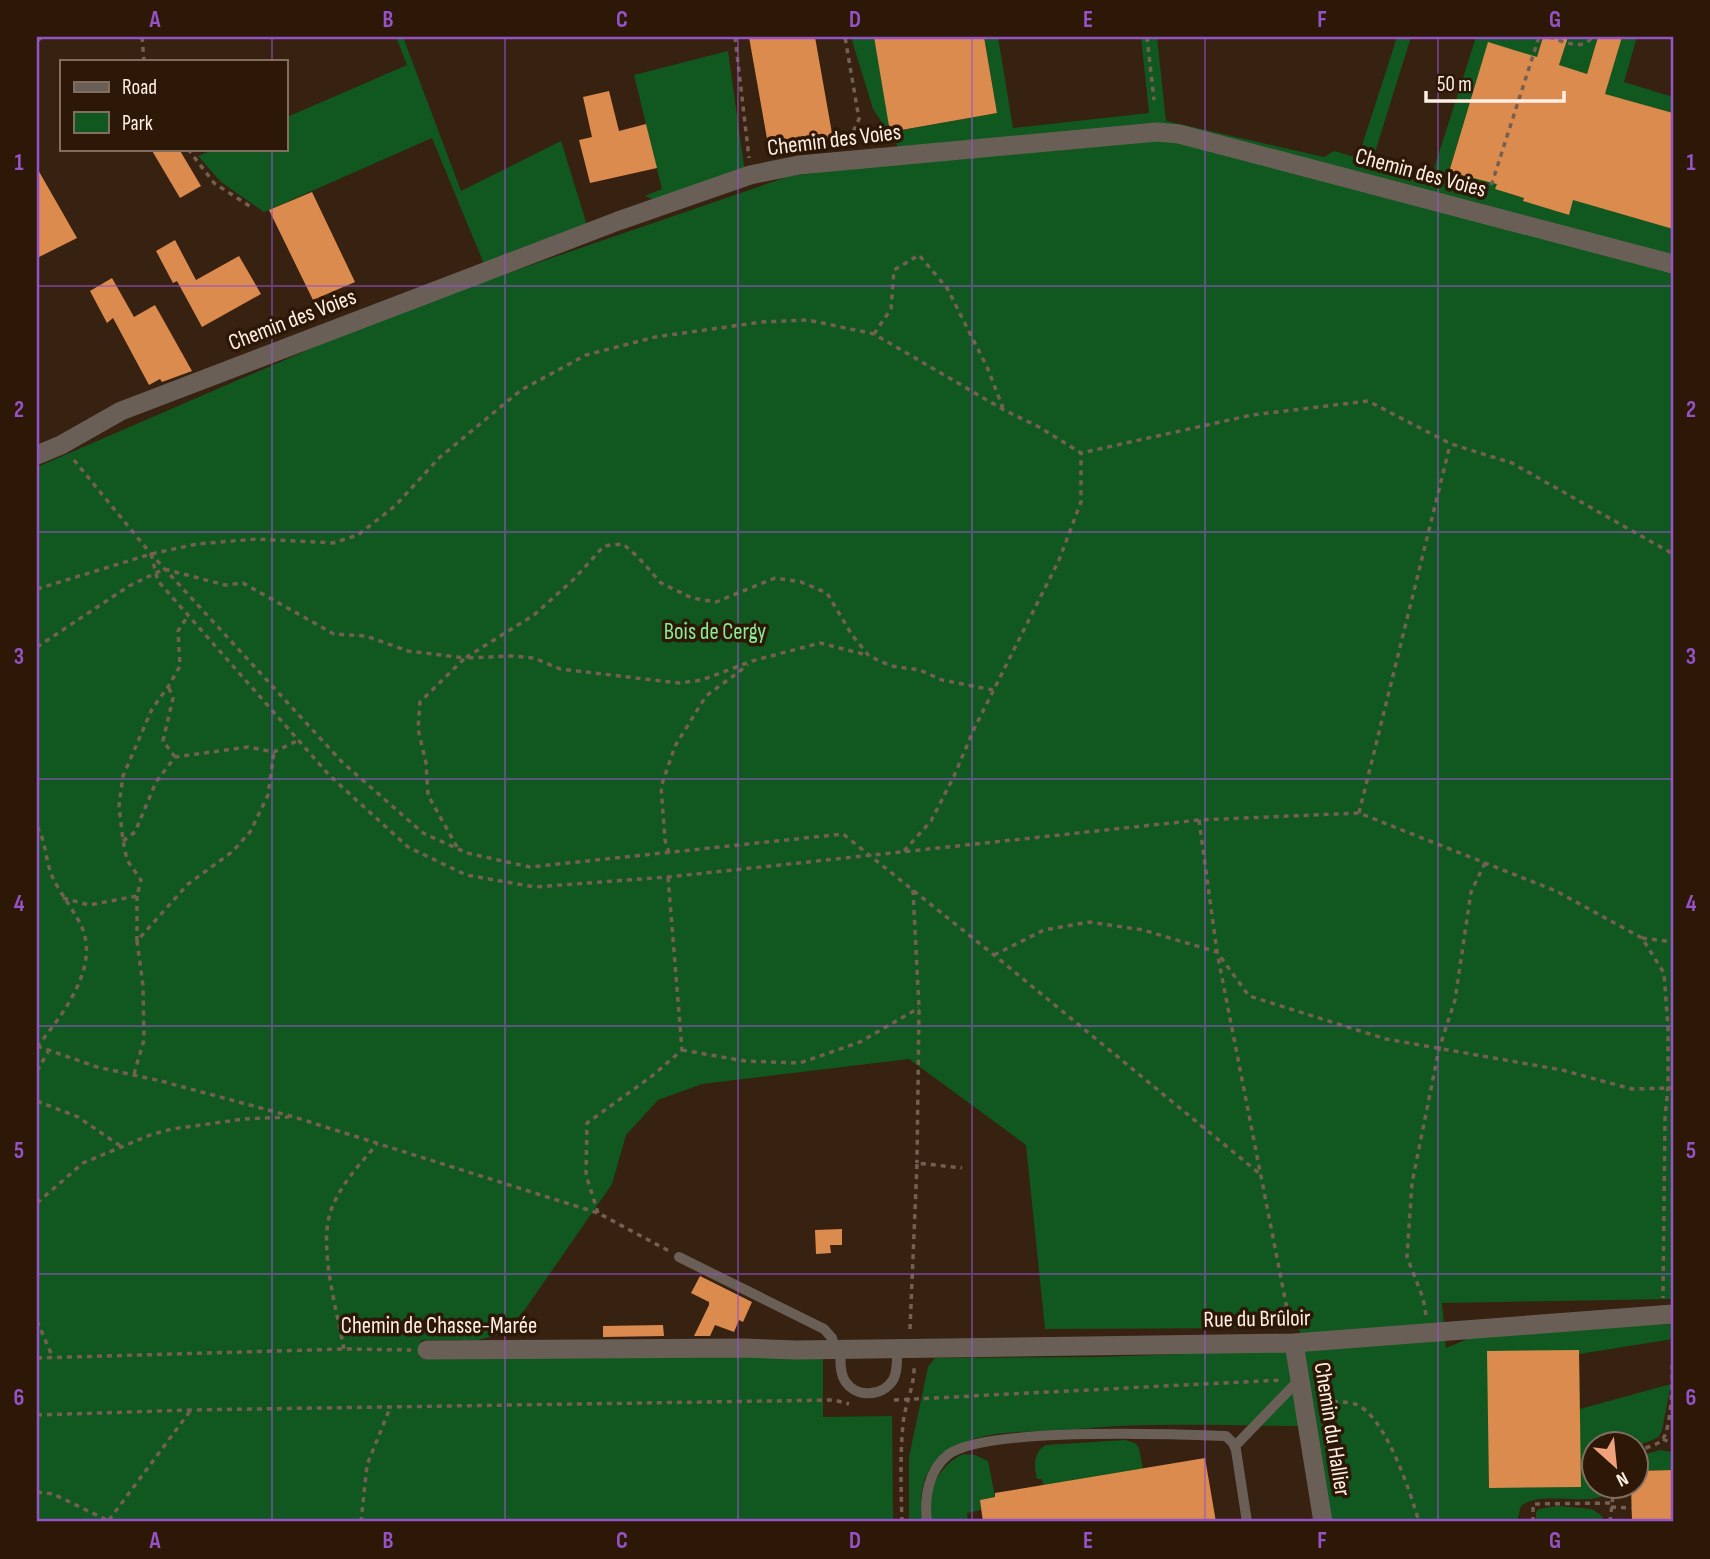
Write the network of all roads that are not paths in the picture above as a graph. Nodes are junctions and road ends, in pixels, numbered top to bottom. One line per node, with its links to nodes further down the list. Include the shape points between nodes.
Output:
1 (1673, 264): 2 (street, Chemin des Voies, via 1180,134 1157,132 799,165 750,175 618,221 121,411)
2 (37, 455)
3 (679, 1257): 7 (lane, via 824,1329)
4 (1668, 1315): 5 (street, Rue du Brûloir)
5 (1294, 1343): 6 (street, Rue du Brûloir); 9 (street, Chemin du Hallier)
6 (904, 1347): 7 (street, Rue du Brûloir); 7 (lane, via 894,1379 870,1394 845,1381)
7 (838, 1349): 8 (street, Chemin de Chasse-Marée)
8 (427, 1350)
9 (1300, 1379): 10 (lane); 13 (street, Chemin du Hallier)
10 (1234, 1446): 11 (lane, via 1226,1436 1171,1434 1040,1437 968,1445 942,1460 934,1473 926,1492); 12 (lane)
11 (927, 1522)
12 (1247, 1522)
13 (1322, 1522)

